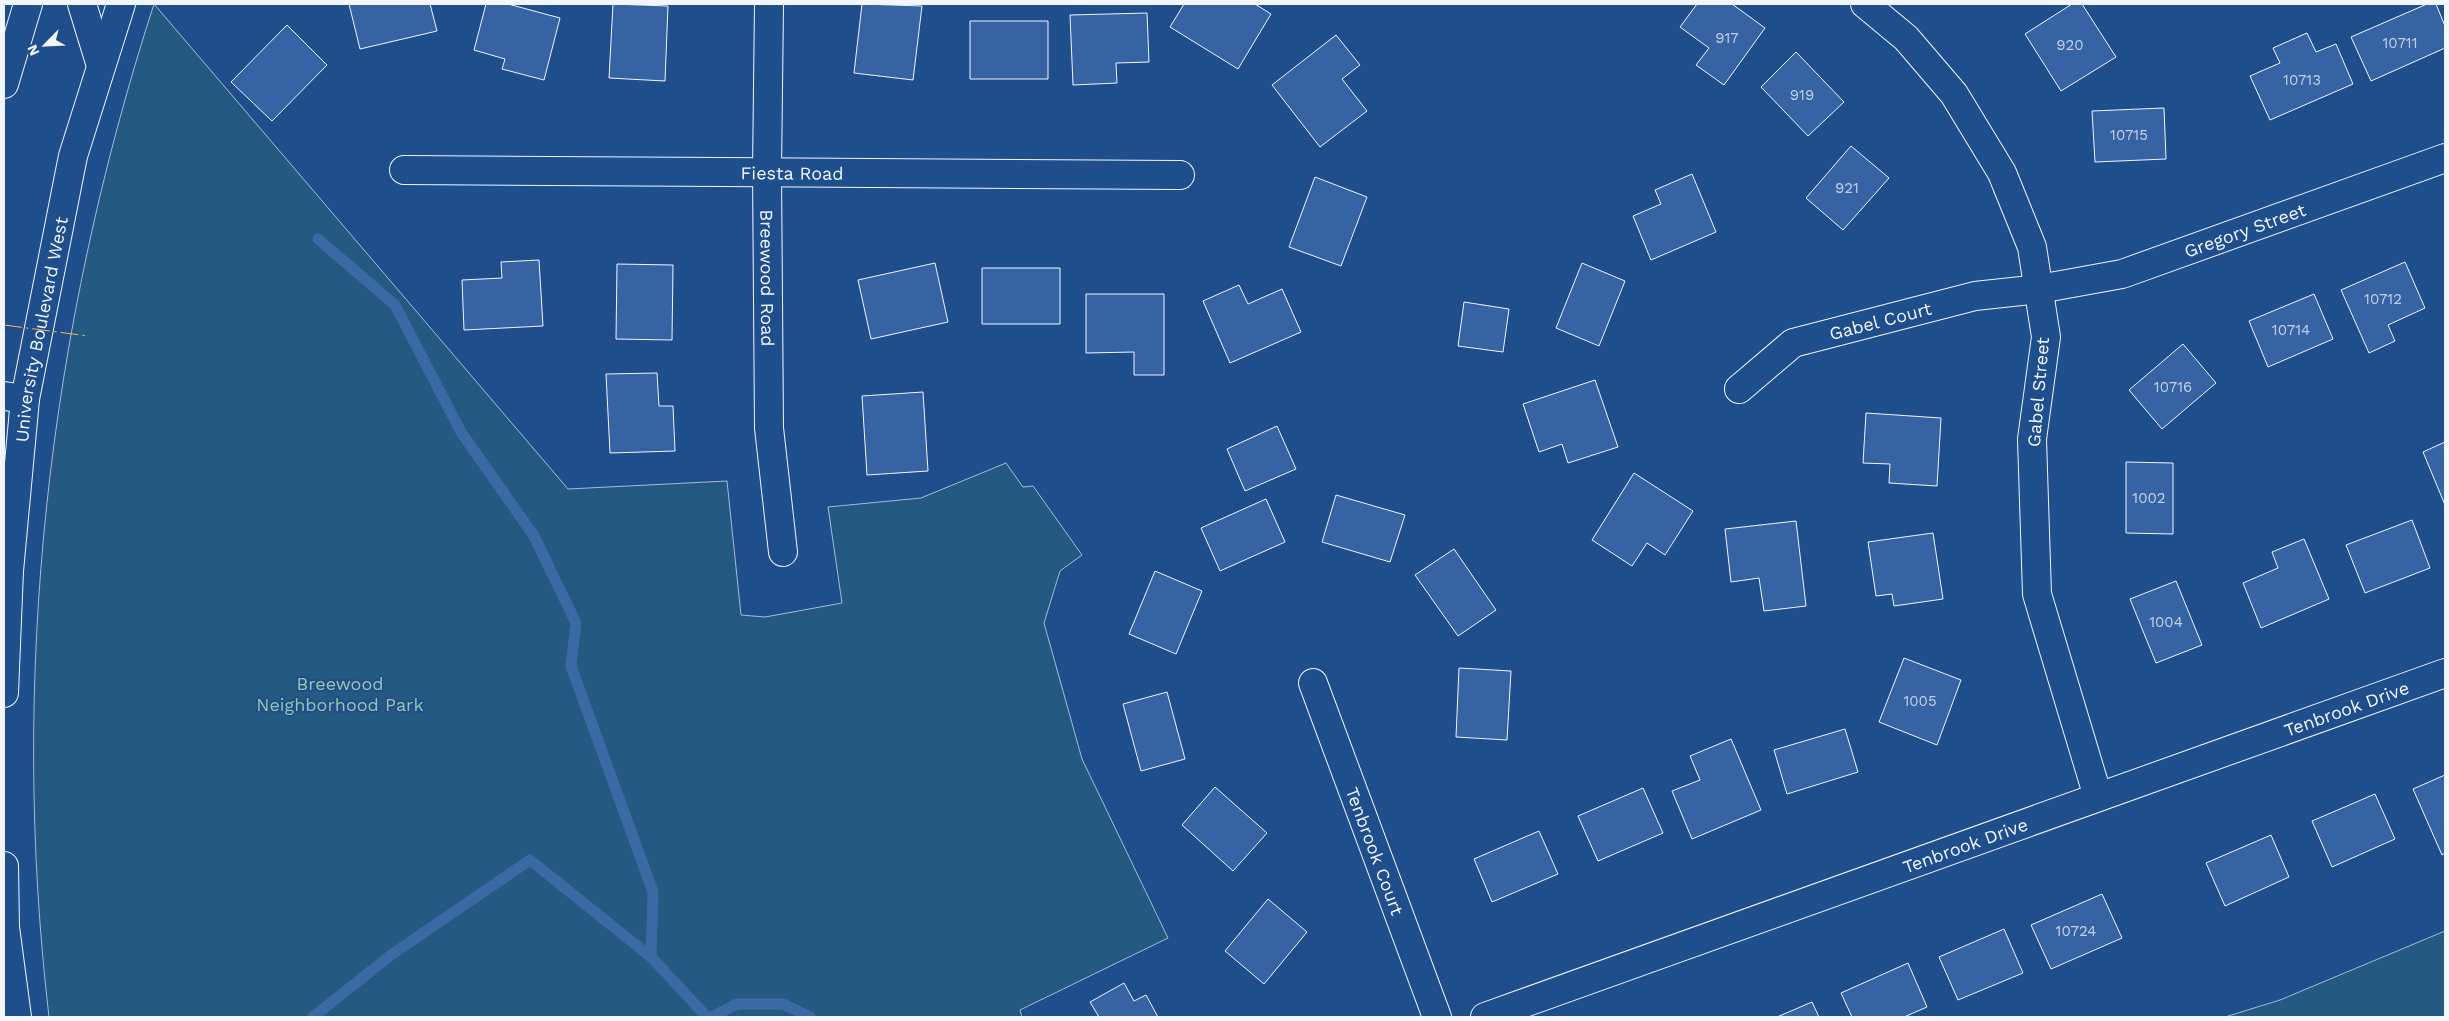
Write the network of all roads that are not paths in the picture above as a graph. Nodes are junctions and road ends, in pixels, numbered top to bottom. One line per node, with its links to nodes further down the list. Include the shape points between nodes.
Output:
1 (28, 4): 7 (street)
2 (82, 4): 6 (street)
3 (121, 4): 6 (street, University Boulevard West)
4 (769, 4): 10 (street, Breewood Road)
5 (1865, 4): 12 (street, Gabel Street, via 1906,38 1958,102 2002,173 2032,247)
6 (101, 66): 14 (street, University Boulevard West, via 73,156)
7 (4, 84)
8 (2445, 158): 12 (street, Gregory Street, via 2122,274)
9 (404, 170): 10 (street, Fiesta Road)
10 (767, 171): 11 (street, Fiesta Road); 15 (street, Breewood Road, via 770,428)
11 (1180, 175)
12 (2039, 289): 13 (street, Gabel Court, via 1975,296 1793,343); 19 (street, Gabel Street, via 2046,337 2032,439 2037,594)
13 (1740, 389)
14 (15, 398): 18 (street, University Boulevard West)
15 (783, 552)
16 (2445, 673): 19 (street, Tenbrook Drive)
17 (1313, 683): 22 (street, Tenbrook Court)
18 (4, 693)
19 (2098, 797): 23 (street, Tenbrook Drive)
20 (4, 866): 21 (street, via 5,927)
21 (17, 1017)
22 (1437, 1017)
23 (1485, 1017)

